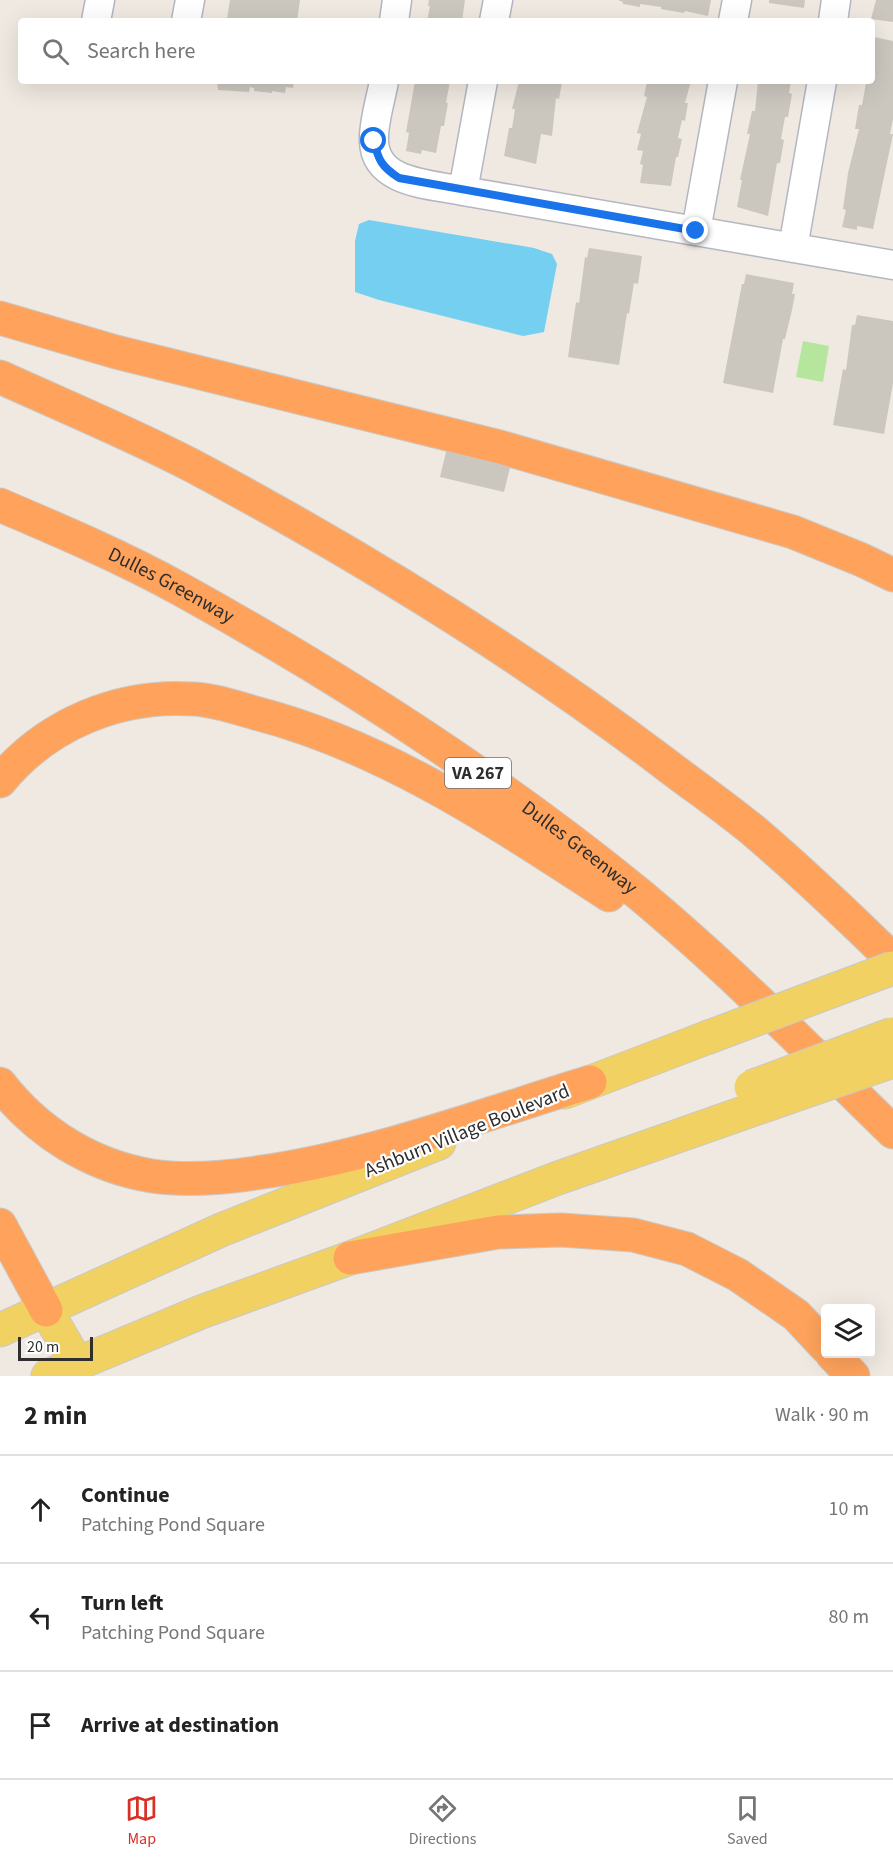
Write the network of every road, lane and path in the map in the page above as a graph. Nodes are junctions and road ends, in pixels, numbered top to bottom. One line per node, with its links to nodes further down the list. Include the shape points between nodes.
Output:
1 (100, 0): 7 (street)
2 (190, 0): 8 (street)
3 (397, 0): 9 (street)
4 (498, 0): 10 (street)
5 (737, 0): 11 (street)
6 (836, 0): 12 (street)
7 (97, 18)
8 (187, 18)
9 (394, 18)
10 (495, 18)
11 (734, 18)
12 (833, 18)
13 (383, 84): 17 (street, via 374,141 377,156 386,169 399,178)
14 (482, 84): 17 (street)
15 (722, 84): 18 (street)
16 (821, 84): 19 (street)
17 (463, 191): 18 (street)
18 (696, 231): 19 (street)
19 (793, 248): 20 (street)
20 (893, 265)
21 (0, 318): 24 (highway, via 116,352 500,447 793,532)
22 (0, 377): 26 (highway, via 189,464 424,597 624,733 753,831)
23 (0, 505): 28 (highway, Dulles Greenway / VA 267, via 178,588 343,685 539,815)
24 (893, 575)
25 (0, 781): 28 (highway, via 56,732 91,714 130,702 193,699 294,723 383,761 496,821)
26 (893, 960)
27 (893, 968): 31 (main road, Ashburn Village Boulevard, bridge)
28 (729, 972): 34 (highway, Dulles Greenway / VA 267)
29 (893, 1034): 33 (main road, bridge)
30 (893, 1060): 33 (main road, bridge)
31 (590, 1082): 32 (highway, via 355,1155 233,1176 171,1178 120,1168 81,1153 45,1130); 37 (main road, Ashburn Village Boulevard, via 221,1230)
32 (0, 1083)
33 (761, 1095): 36 (main road)
34 (893, 1132)
35 (0, 1225): 37 (highway)
36 (350, 1258): 39 (highway, via 498,1232 633,1234 687,1249 738,1275 795,1316); 41 (main road, via 201,1312)
37 (46, 1310): 38 (main road, Ashburn Village Boulevard); 41 (main road)
38 (0, 1330)
39 (821, 1343)
40 (837, 1358): 42 (highway)
41 (70, 1372)
42 (853, 1376)

